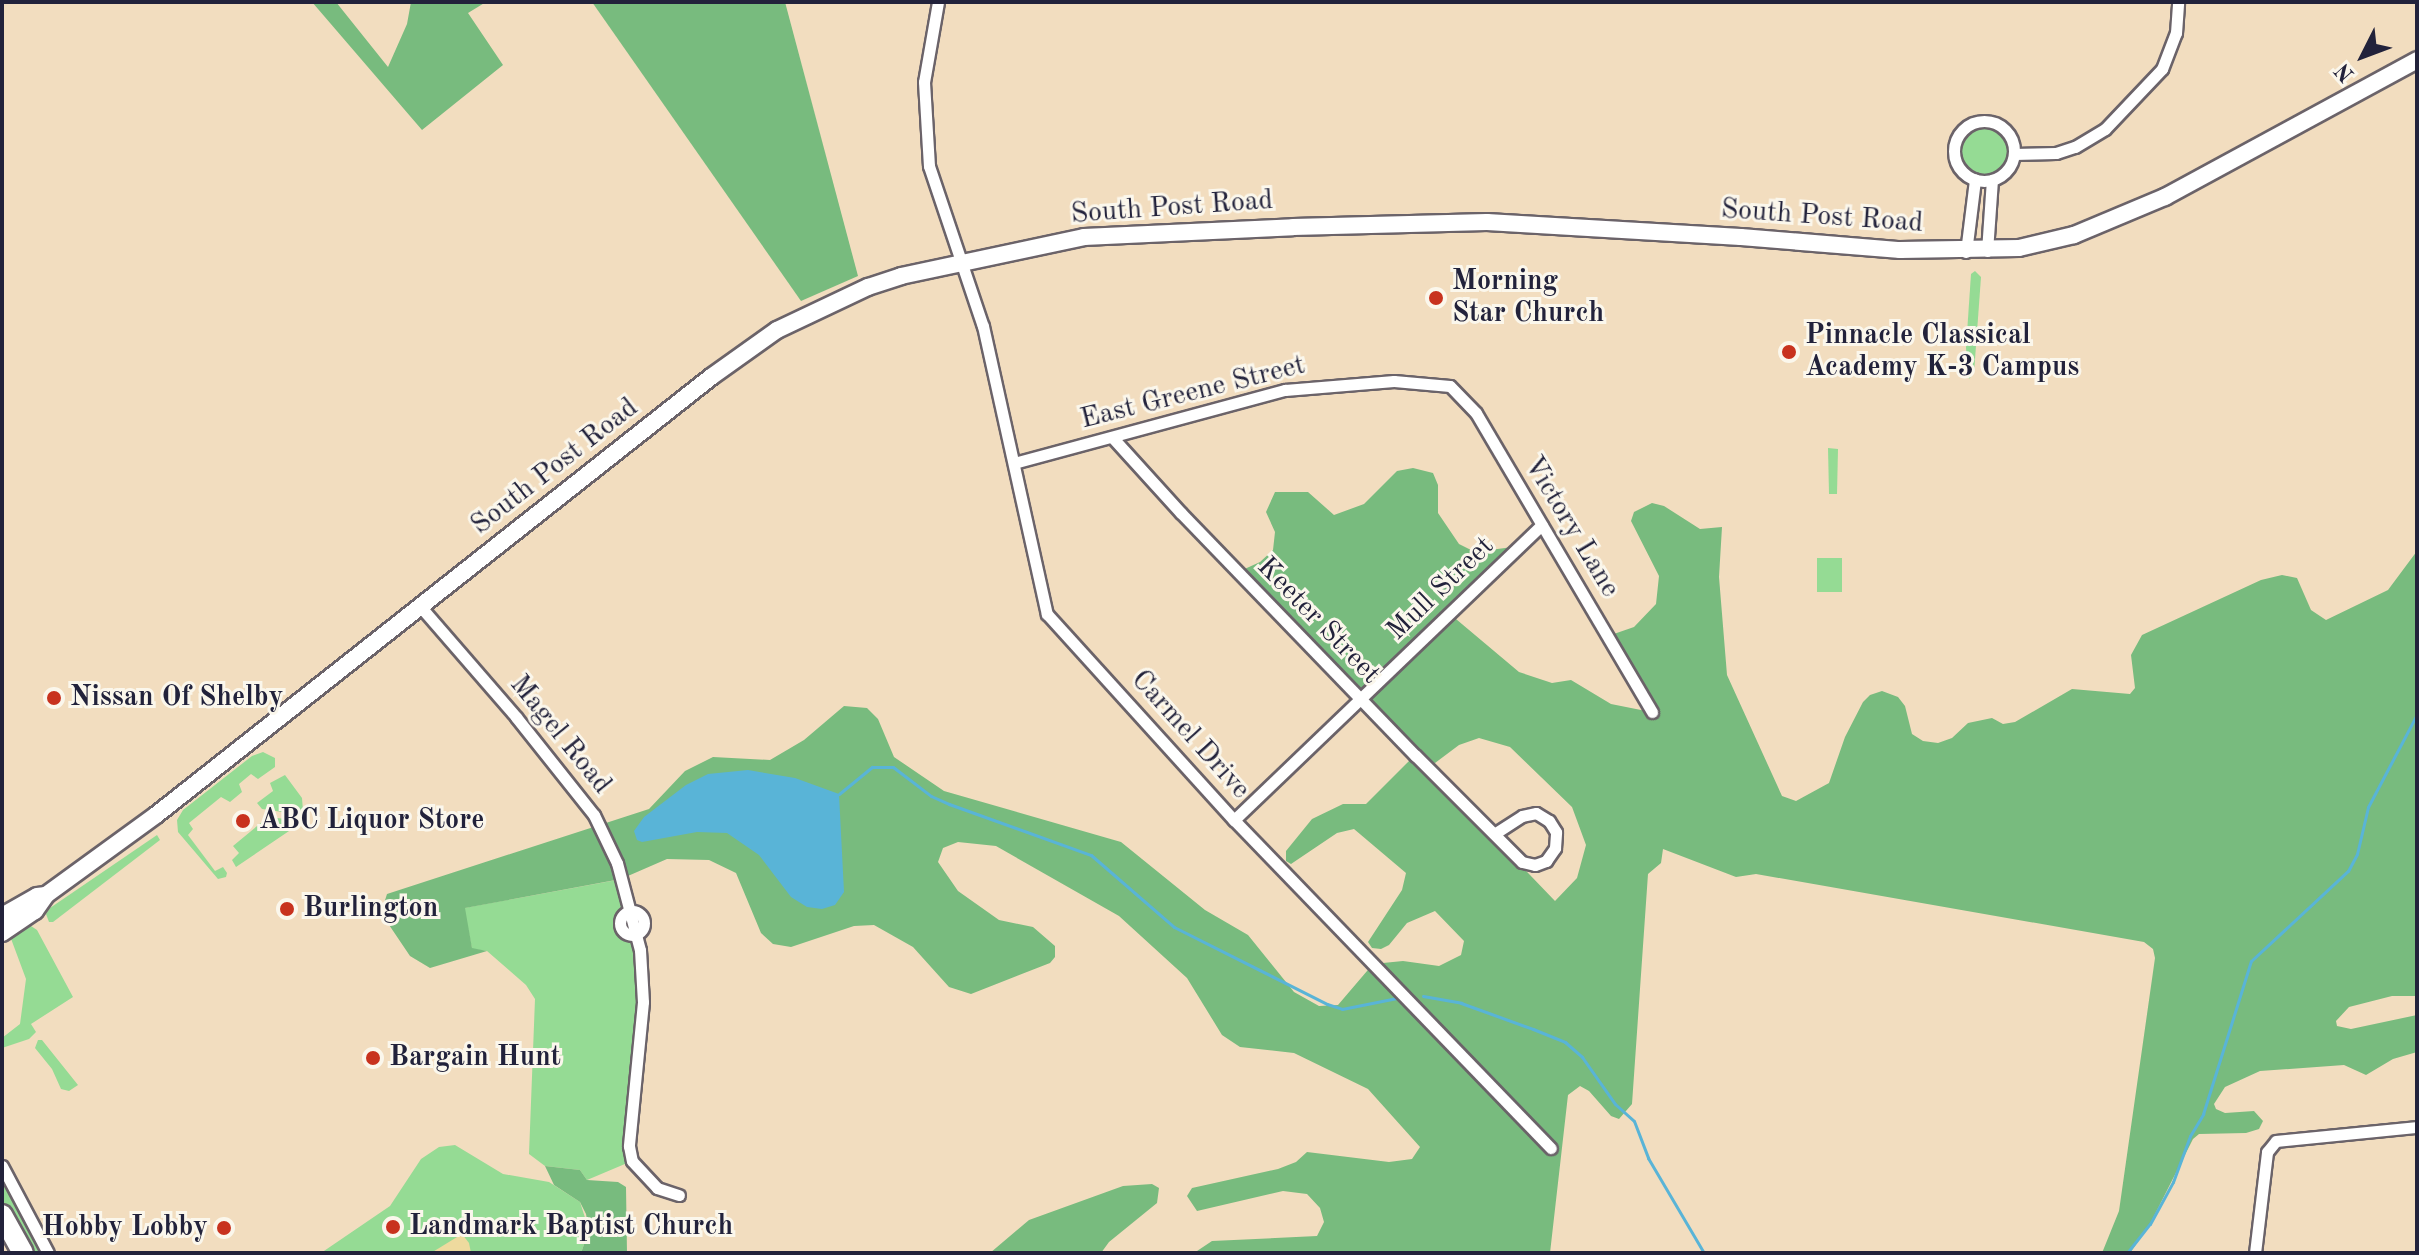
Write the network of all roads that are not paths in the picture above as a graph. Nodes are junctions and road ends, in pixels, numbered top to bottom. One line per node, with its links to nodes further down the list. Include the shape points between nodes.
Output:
1 (938, 2): 9 (street, Carmel Drive, via 926,63 926,143 935,189)
2 (2178, 2): 4 (street, via 2176,33 2162,69 2105,129 2056,153)
3 (2417, 60): 7 (main road, South Post Road, via 2131,213 2050,242)
4 (2014, 154): 5 (street, via 2012,141 2000,126 1971,125 1955,148 1959,168); 6 (street, via 2008,170)
5 (1975, 180): 6 (street); 8 (street)
6 (1992, 180): 7 (street)
7 (1987, 251): 8 (main road, South Post Road)
8 (1966, 252): 9 (main road, South Post Road, via 1487,222 1120,233)
9 (961, 262): 12 (street, Carmel Drive, via 987,340); 14 (main road, South Post Road, via 853,292 777,330)
10 (1434, 383): 11 (street, East Greene Street, via 1285,390); 13 (street, Victory Lane, via 1450,386 1466,399)
11 (1112, 437): 12 (street, East Greene Street); 15 (street, Keeter Street)
12 (1014, 463): 17 (street, Carmel Drive, via 1047,614)
13 (1542, 525): 15 (street, Mull Street); 16 (street, Victory Lane)
14 (420, 606): 19 (main road, South Post Road, via 118,845); 25 (street, Magel Road, via 594,815 617,863 636,934 643,1002 629,1146 642,1175 657,1188)
15 (1360, 699): 17 (street, Mull Street); 18 (street, Keeter Street)
16 (1652, 712)
17 (1234, 820): 23 (street, Carmel Drive)
18 (1494, 834): 18 (street, Keeter Street, via 1536,813 1556,832 1555,848 1546,861 1535,865 1522,862)
19 (46, 895): 20 (main road, South Post Road); 21 (main road, South Post Road, via 35,911)
20 (2, 916)
21 (2, 933)
22 (2417, 1127): 29 (street, via 2292,1137 2270,1145)
23 (1551, 1148)
24 (2, 1166): 28 (street)
25 (679, 1195)
26 (2, 1215): 27 (highway)
27 (23, 1253)
28 (48, 1253)
29 (2255, 1253)

